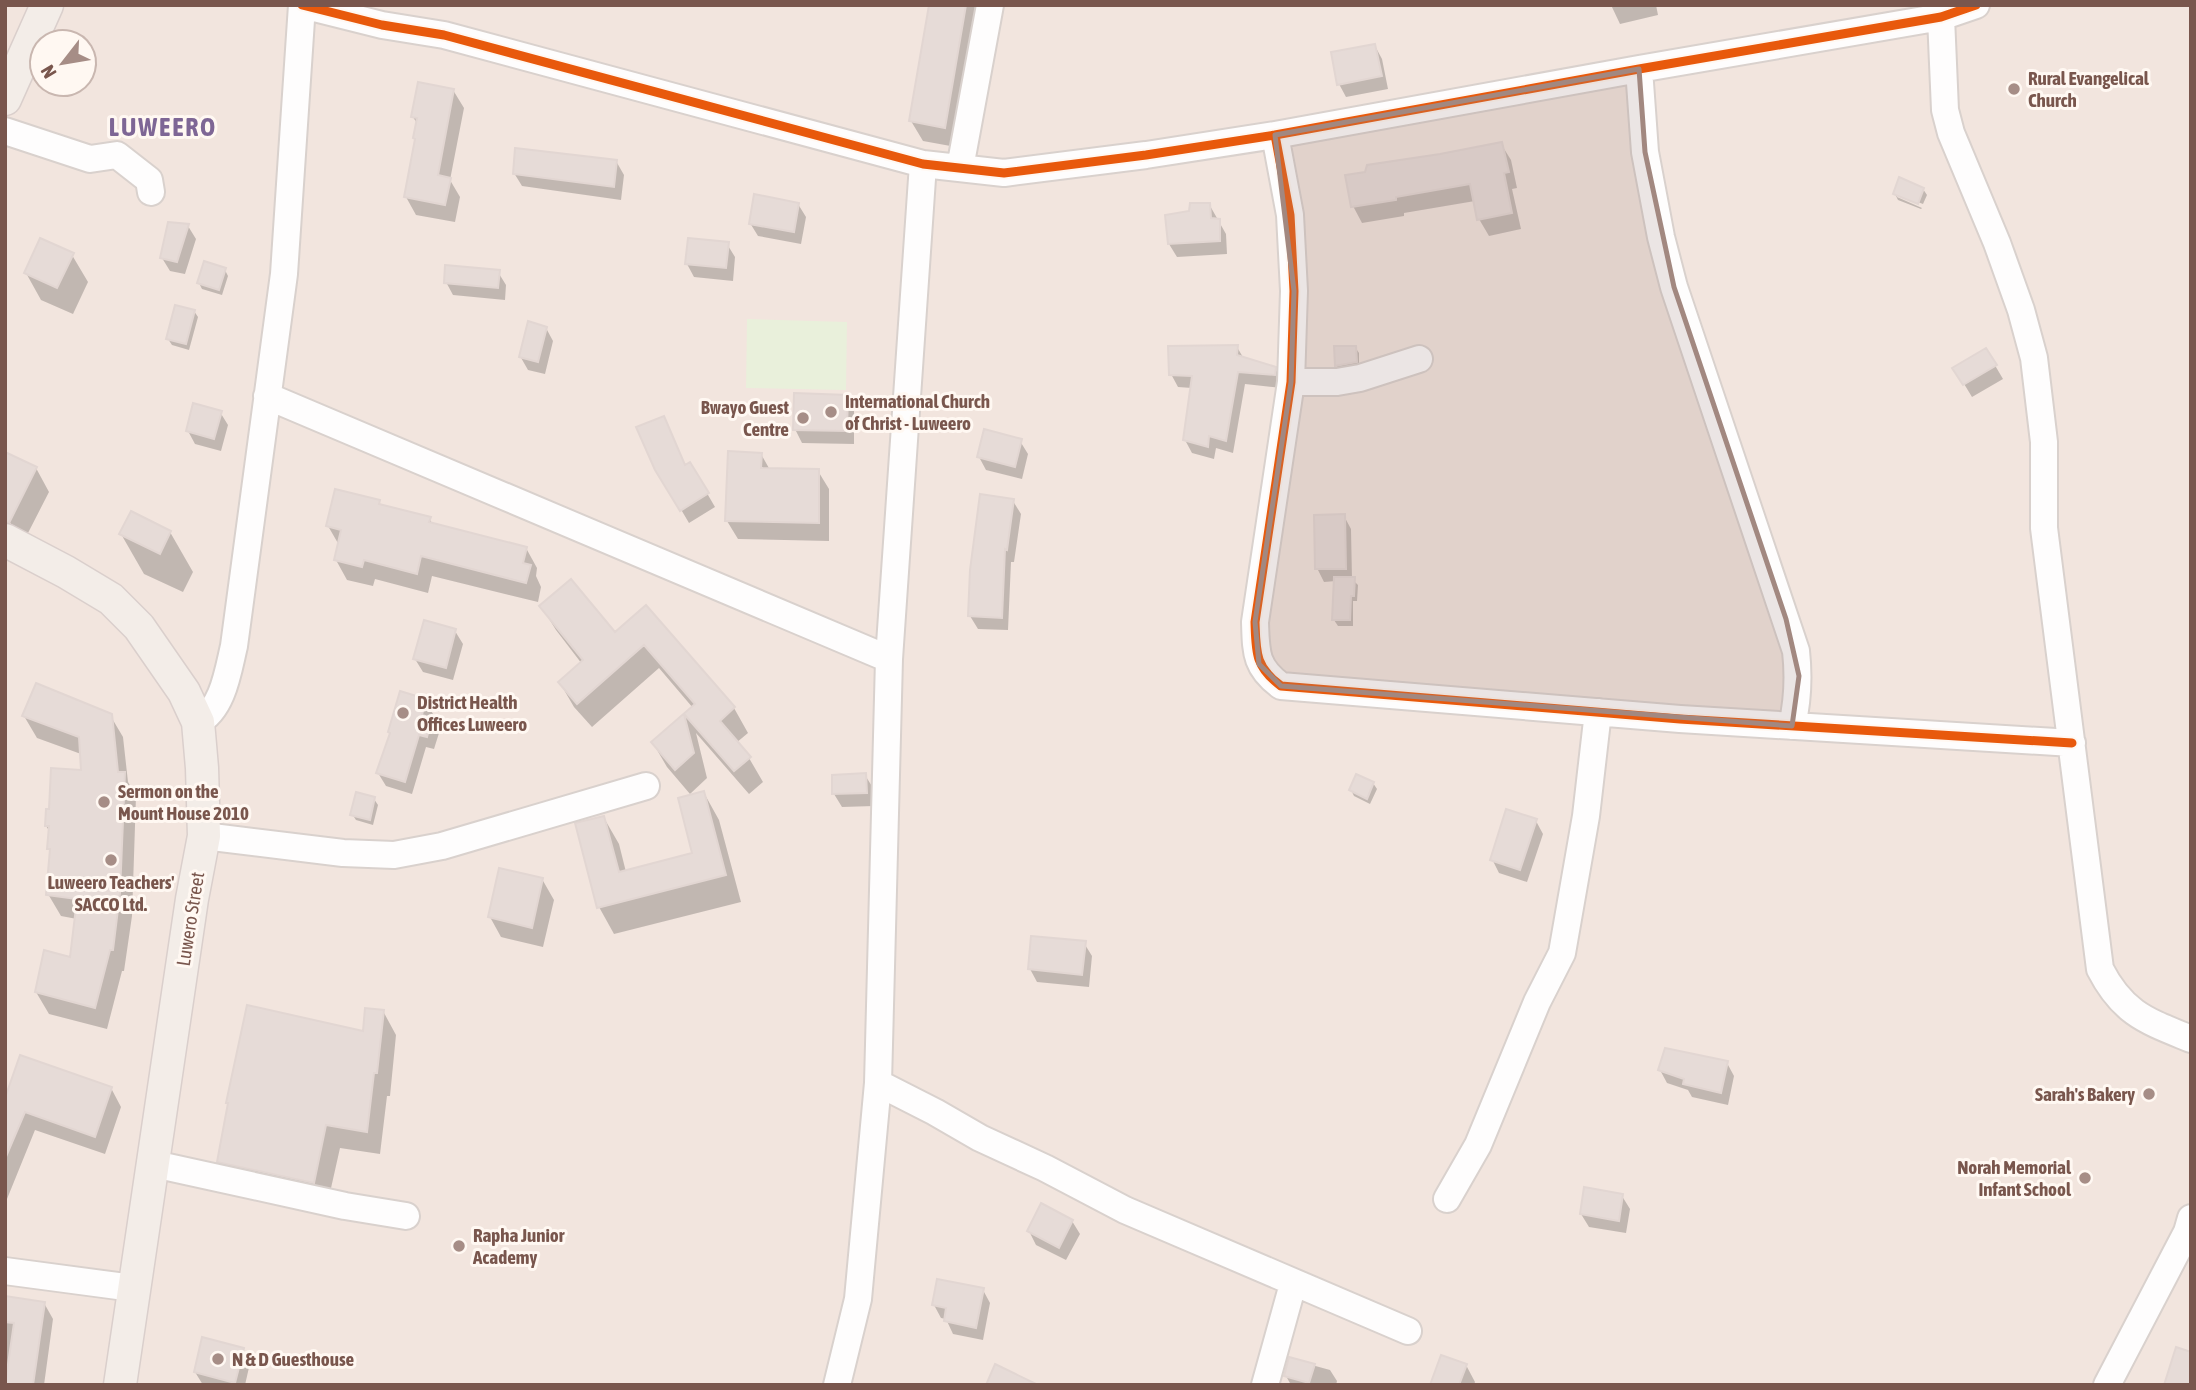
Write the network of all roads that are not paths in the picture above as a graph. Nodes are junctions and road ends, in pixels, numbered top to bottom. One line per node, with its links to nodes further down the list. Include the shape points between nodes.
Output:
1 (47, 5): 7 (main road)
2 (302, 5): 10 (street, via 444,35); 15 (street, via 284,274)
3 (990, 5): 11 (street)
4 (1976, 5): 5 (street)
5 (1941, 18): 6 (street); 21 (street, via 1945,110 1951,134 1997,243 2034,358 2044,442 2044,528)
6 (1639, 69): 9 (street); 20 (street, via 1645,152 1674,287 1796,651 1798,700)
7 (5, 99)
8 (5, 131): 12 (street, via 90,159 117,155 149,180)
9 (1275, 135): 11 (street, via 1063,167 1004,173); 14 (street, via 1290,215 1294,291)
10 (923, 164): 11 (street); 17 (street)
11 (960, 169)
12 (151, 192)
13 (1419, 359): 14 (street, via 1360,378)
14 (1291, 382): 18 (street, via 1255,622 1259,664 1268,677 1281,686)
15 (267, 396): 17 (street); 19 (street, via 234,646 219,699)
16 (5, 540): 19 (main road, Luwero Street, via 111,599 163,660)
17 (889, 659): 25 (street)
18 (1598, 712): 20 (street); 27 (street, via 1587,816 1562,953 1536,1002 1478,1145)
19 (198, 722): 23 (main road, Luwero Street)
20 (1792, 726): 21 (street)
21 (2072, 743): 24 (street, via 2100,969 2119,1000 2133,1012)
22 (646, 786): 23 (street, via 442,846 394,855)
23 (204, 836): 26 (main road, Luwero Street)
24 (2191, 1039)
25 (878, 1083): 31 (street, via 1125,1210); 35 (street, via 858,1299)
26 (154, 1164): 28 (street); 32 (main road, Luwero Street)
27 (1447, 1199)
28 (406, 1216)
29 (2191, 1218): 37 (street)
30 (5, 1271): 32 (street)
31 (1293, 1283): 33 (street); 36 (street)
32 (133, 1288): 34 (main road, Luwero Street)
33 (1408, 1331)
34 (120, 1385)
35 (837, 1385)
36 (1265, 1385)
37 (2107, 1385)

